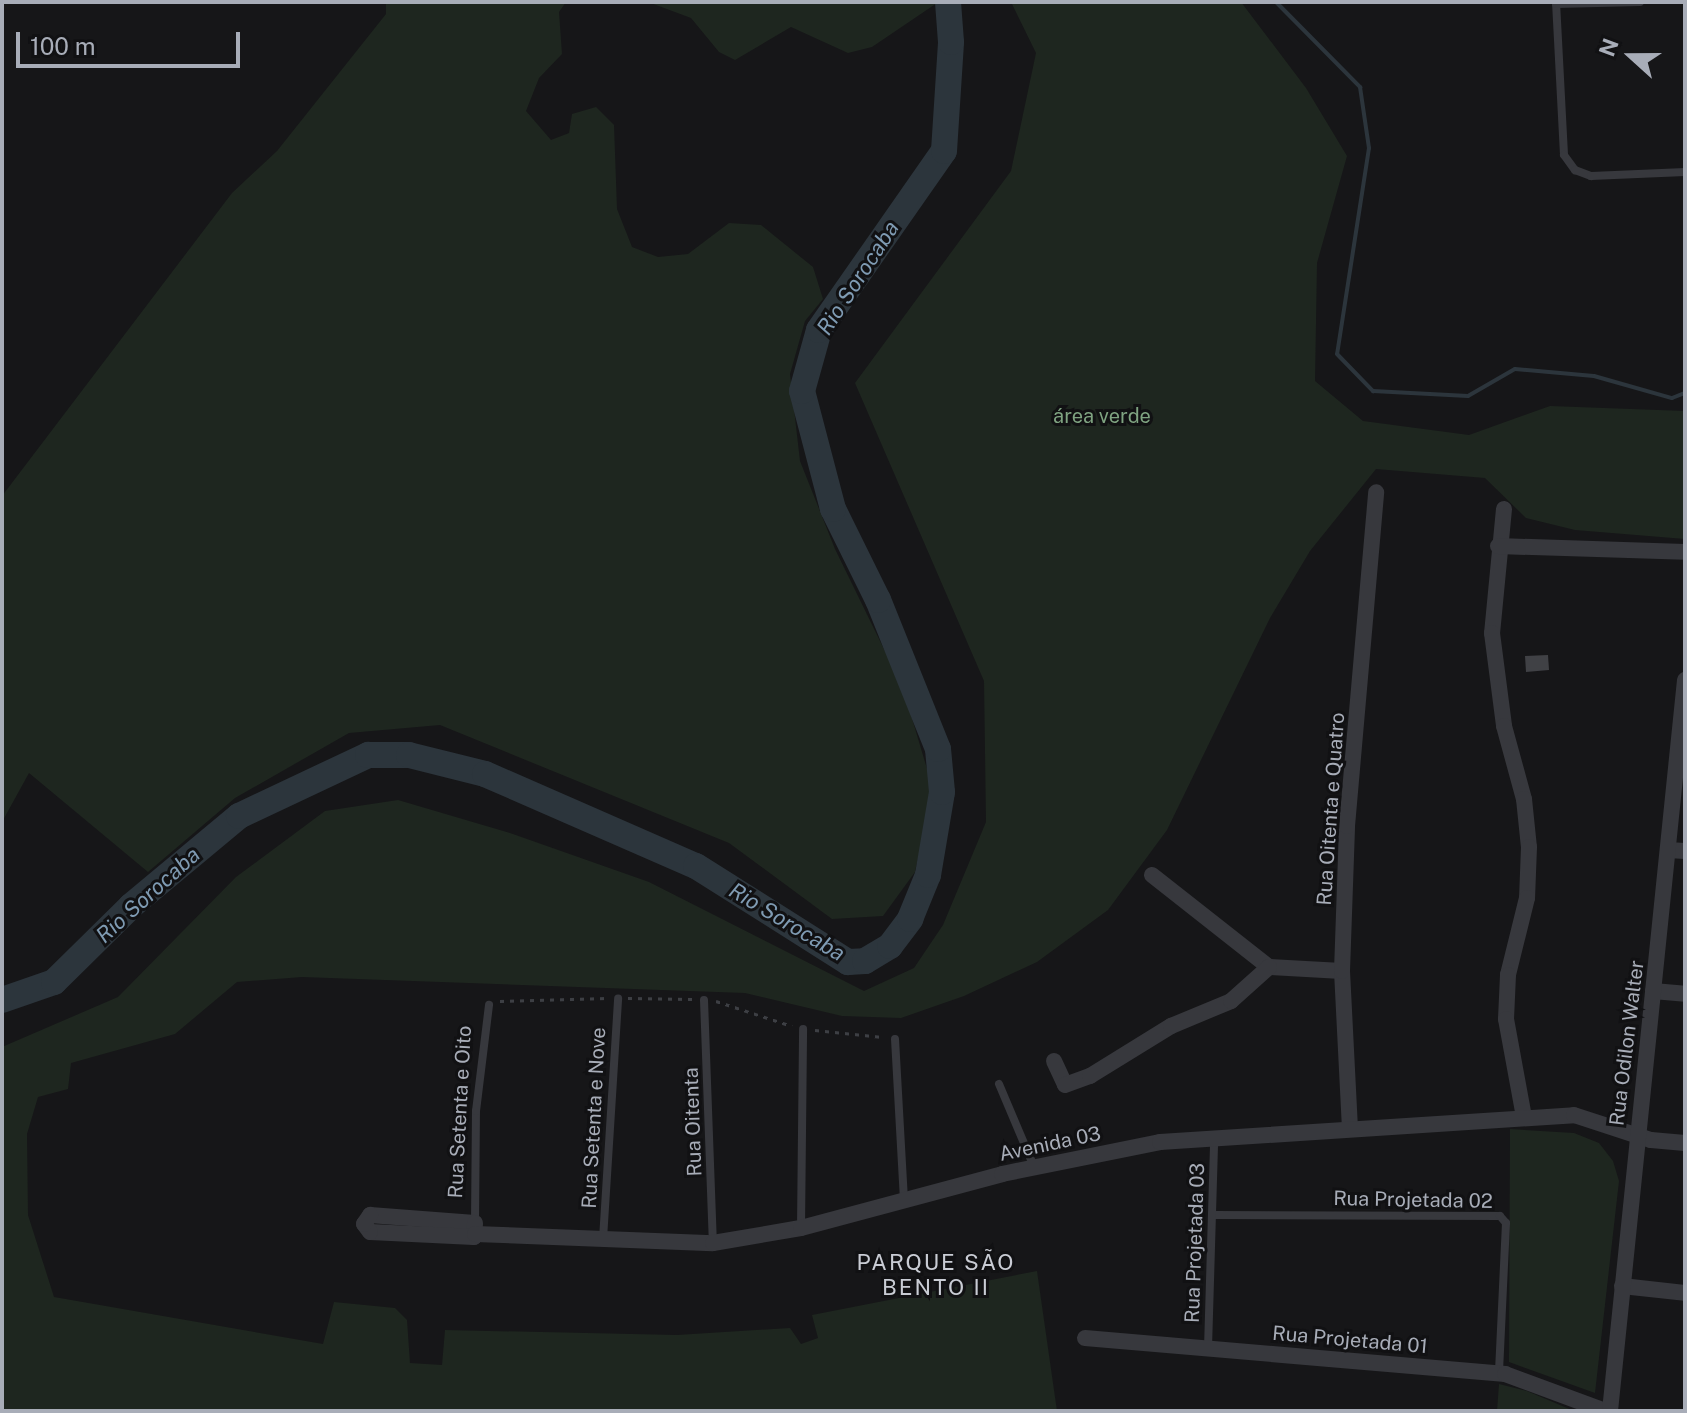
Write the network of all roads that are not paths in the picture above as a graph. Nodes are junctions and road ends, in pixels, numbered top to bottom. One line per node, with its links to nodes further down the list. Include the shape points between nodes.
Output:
1 (1640, 2): 2 (lane)
2 (1556, 3): 3 (lane, via 1564,155 1575,170 1591,176)
3 (1685, 172)
4 (1376, 492): 13 (street, Rua Oitenta e Quatro, via 1347,826)
5 (1504, 509): 6 (street)
6 (1498, 546): 7 (street); 24 (street, via 1492,633 1504,726 1524,799 1529,847 1527,898 1508,975 1506,1019)
7 (1685, 552)
8 (1685, 680): 9 (street, Rua Odilon Walter)
9 (1684, 701): 10 (street, Rua Odilon Walter)
10 (1677, 850): 14 (street, Rua Odilon Walter)
11 (1152, 875): 12 (street)
12 (1269, 967): 13 (street); 21 (street, via 1231,1001 1171,1026 1090,1076 1065,1085)
13 (1342, 971): 26 (street, Rua Oitenta e Quatro)
14 (1653, 991): 15 (street); 23 (street, Rua Odilon Walter)
15 (1685, 994)
16 (618, 998): 35 (lane, Rua Setenta e Nove)
17 (704, 1000): 36 (lane, Rua Oitenta)
18 (489, 1005): 33 (lane, Rua Setenta e Oito, via 476,1111)
19 (803, 1029): 34 (lane)
20 (895, 1039): 31 (lane)
21 (1054, 1061)
22 (999, 1084): 30 (lane)
23 (1641, 1098): 25 (street, via 1624,1119); 27 (street, Rua Odilon Walter)
24 (1524, 1117): 25 (street, Avenida 03, via 1574,1115); 26 (street, Avenida 03)
25 (1607, 1125): 27 (street, Avenida 03)
26 (1350, 1129): 28 (street, Avenida 03)
27 (1636, 1136): 29 (street, Avenida 03); 37 (street, Rua Odilon Walter)
28 (1214, 1140): 30 (street, Avenida 03, via 1160,1142); 32 (lane, Rua Projetada 03)
29 (1685, 1143)
30 (1034, 1167): 31 (street, Avenida 03)
31 (904, 1203): 34 (street, Avenida 03)
32 (1215, 1215): 40 (lane, Rua Projetada 03); 41 (lane, Rua Projetada 02, via 1500,1216 1506,1223)
33 (475, 1228): 33 (street, via 370,1215 364,1224 370,1232 468,1240); 35 (street, Avenida 03)
34 (801, 1228): 36 (street, Avenida 03)
35 (603, 1239): 36 (street, Avenida 03)
36 (713, 1243)
37 (1622, 1286): 38 (street); 42 (street, Rua Odilon Walter)
38 (1685, 1293)
39 (1085, 1338): 40 (street, Rua Projetada 01)
40 (1208, 1348): 41 (street, Rua Projetada 01)
41 (1499, 1373): 42 (street, Rua Projetada 01)
42 (1608, 1411)

